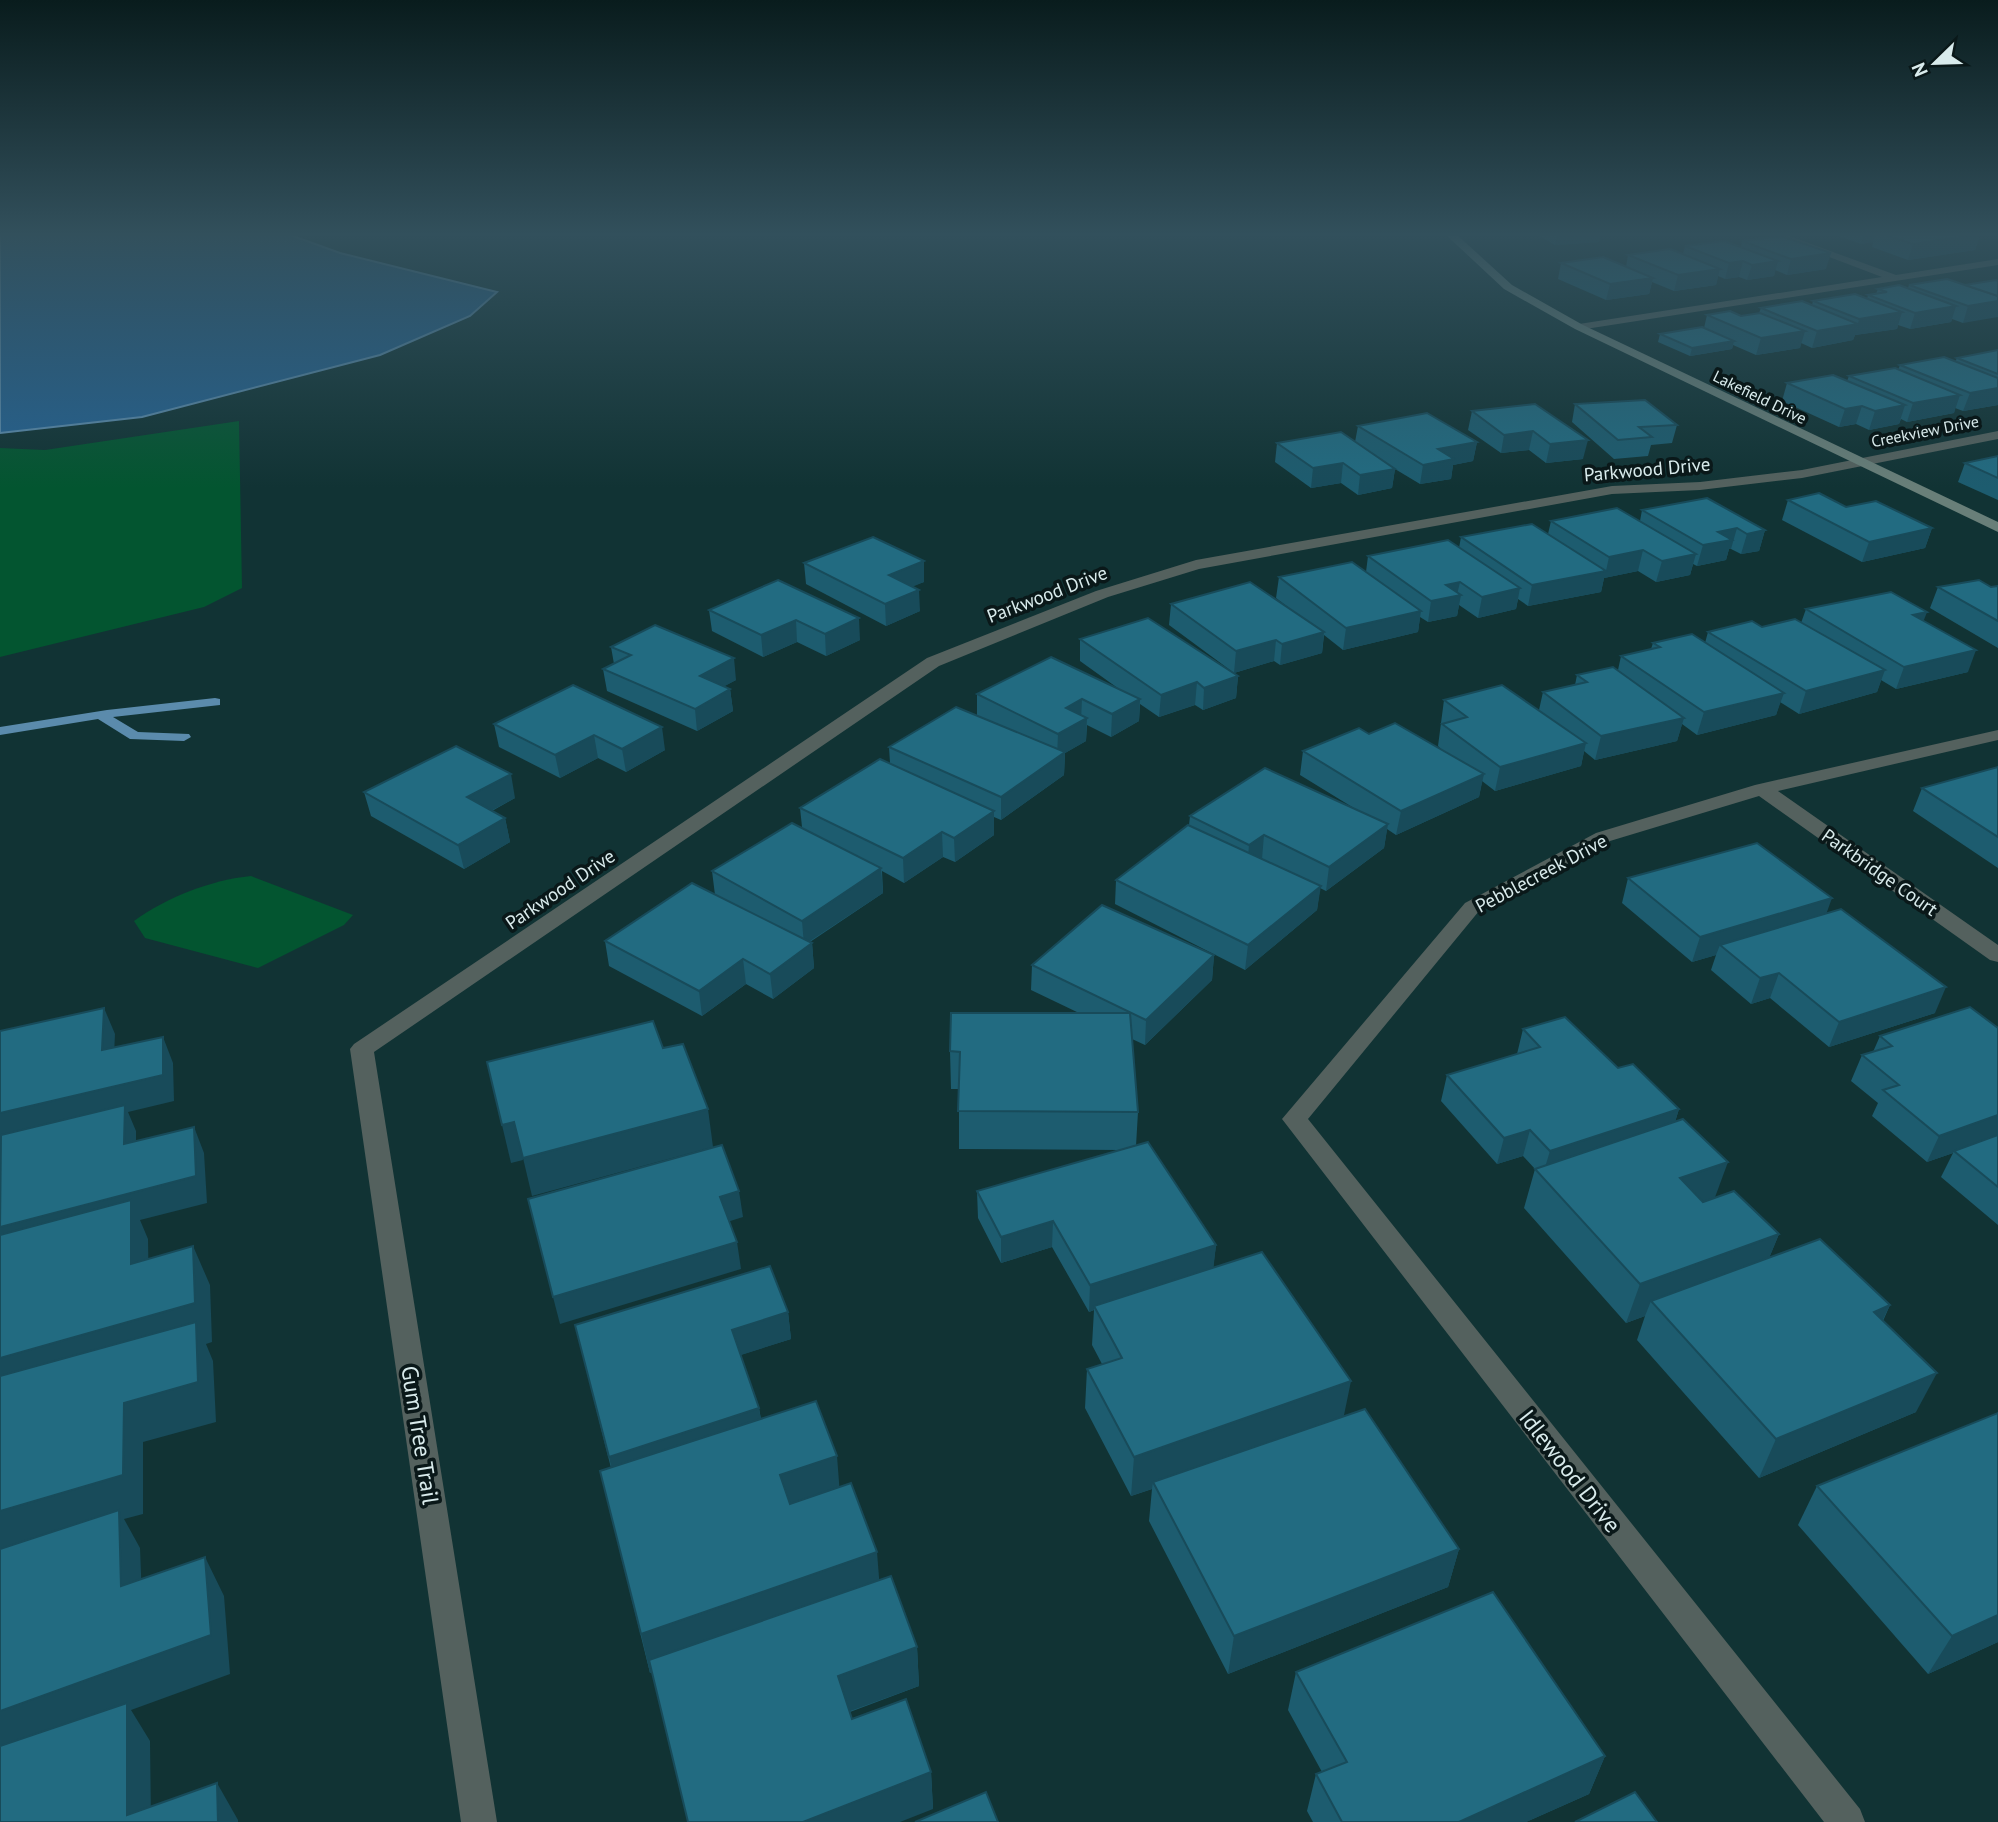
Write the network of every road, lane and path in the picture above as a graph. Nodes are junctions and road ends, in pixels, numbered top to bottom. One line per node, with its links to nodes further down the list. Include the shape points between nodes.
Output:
1 (1563, 318): 3 (street, Lakefield Drive)
2 (1636, 318): 3 (street)
3 (1579, 327): 5 (street, Lakefield Drive)
4 (1998, 435): 5 (street, Creekview Drive)
5 (1859, 462): 6 (street, Lakefield Drive); 10 (street, Parkwood Drive, via 1700,486 1612,490 1196,565 1102,594 933,662)
6 (1998, 528)
7 (1998, 735): 8 (street, Pebblecreek Drive)
8 (1762, 789): 9 (street, Parkbridge Court); 11 (street, Pebblecreek Drive, via 1603,837 1472,907)
9 (1998, 955)
10 (362, 1049): 12 (street, Gum Tree Trail)
11 (1294, 1119): 13 (street, Idlewood Drive)
12 (478, 1822)
13 (1847, 1822)

